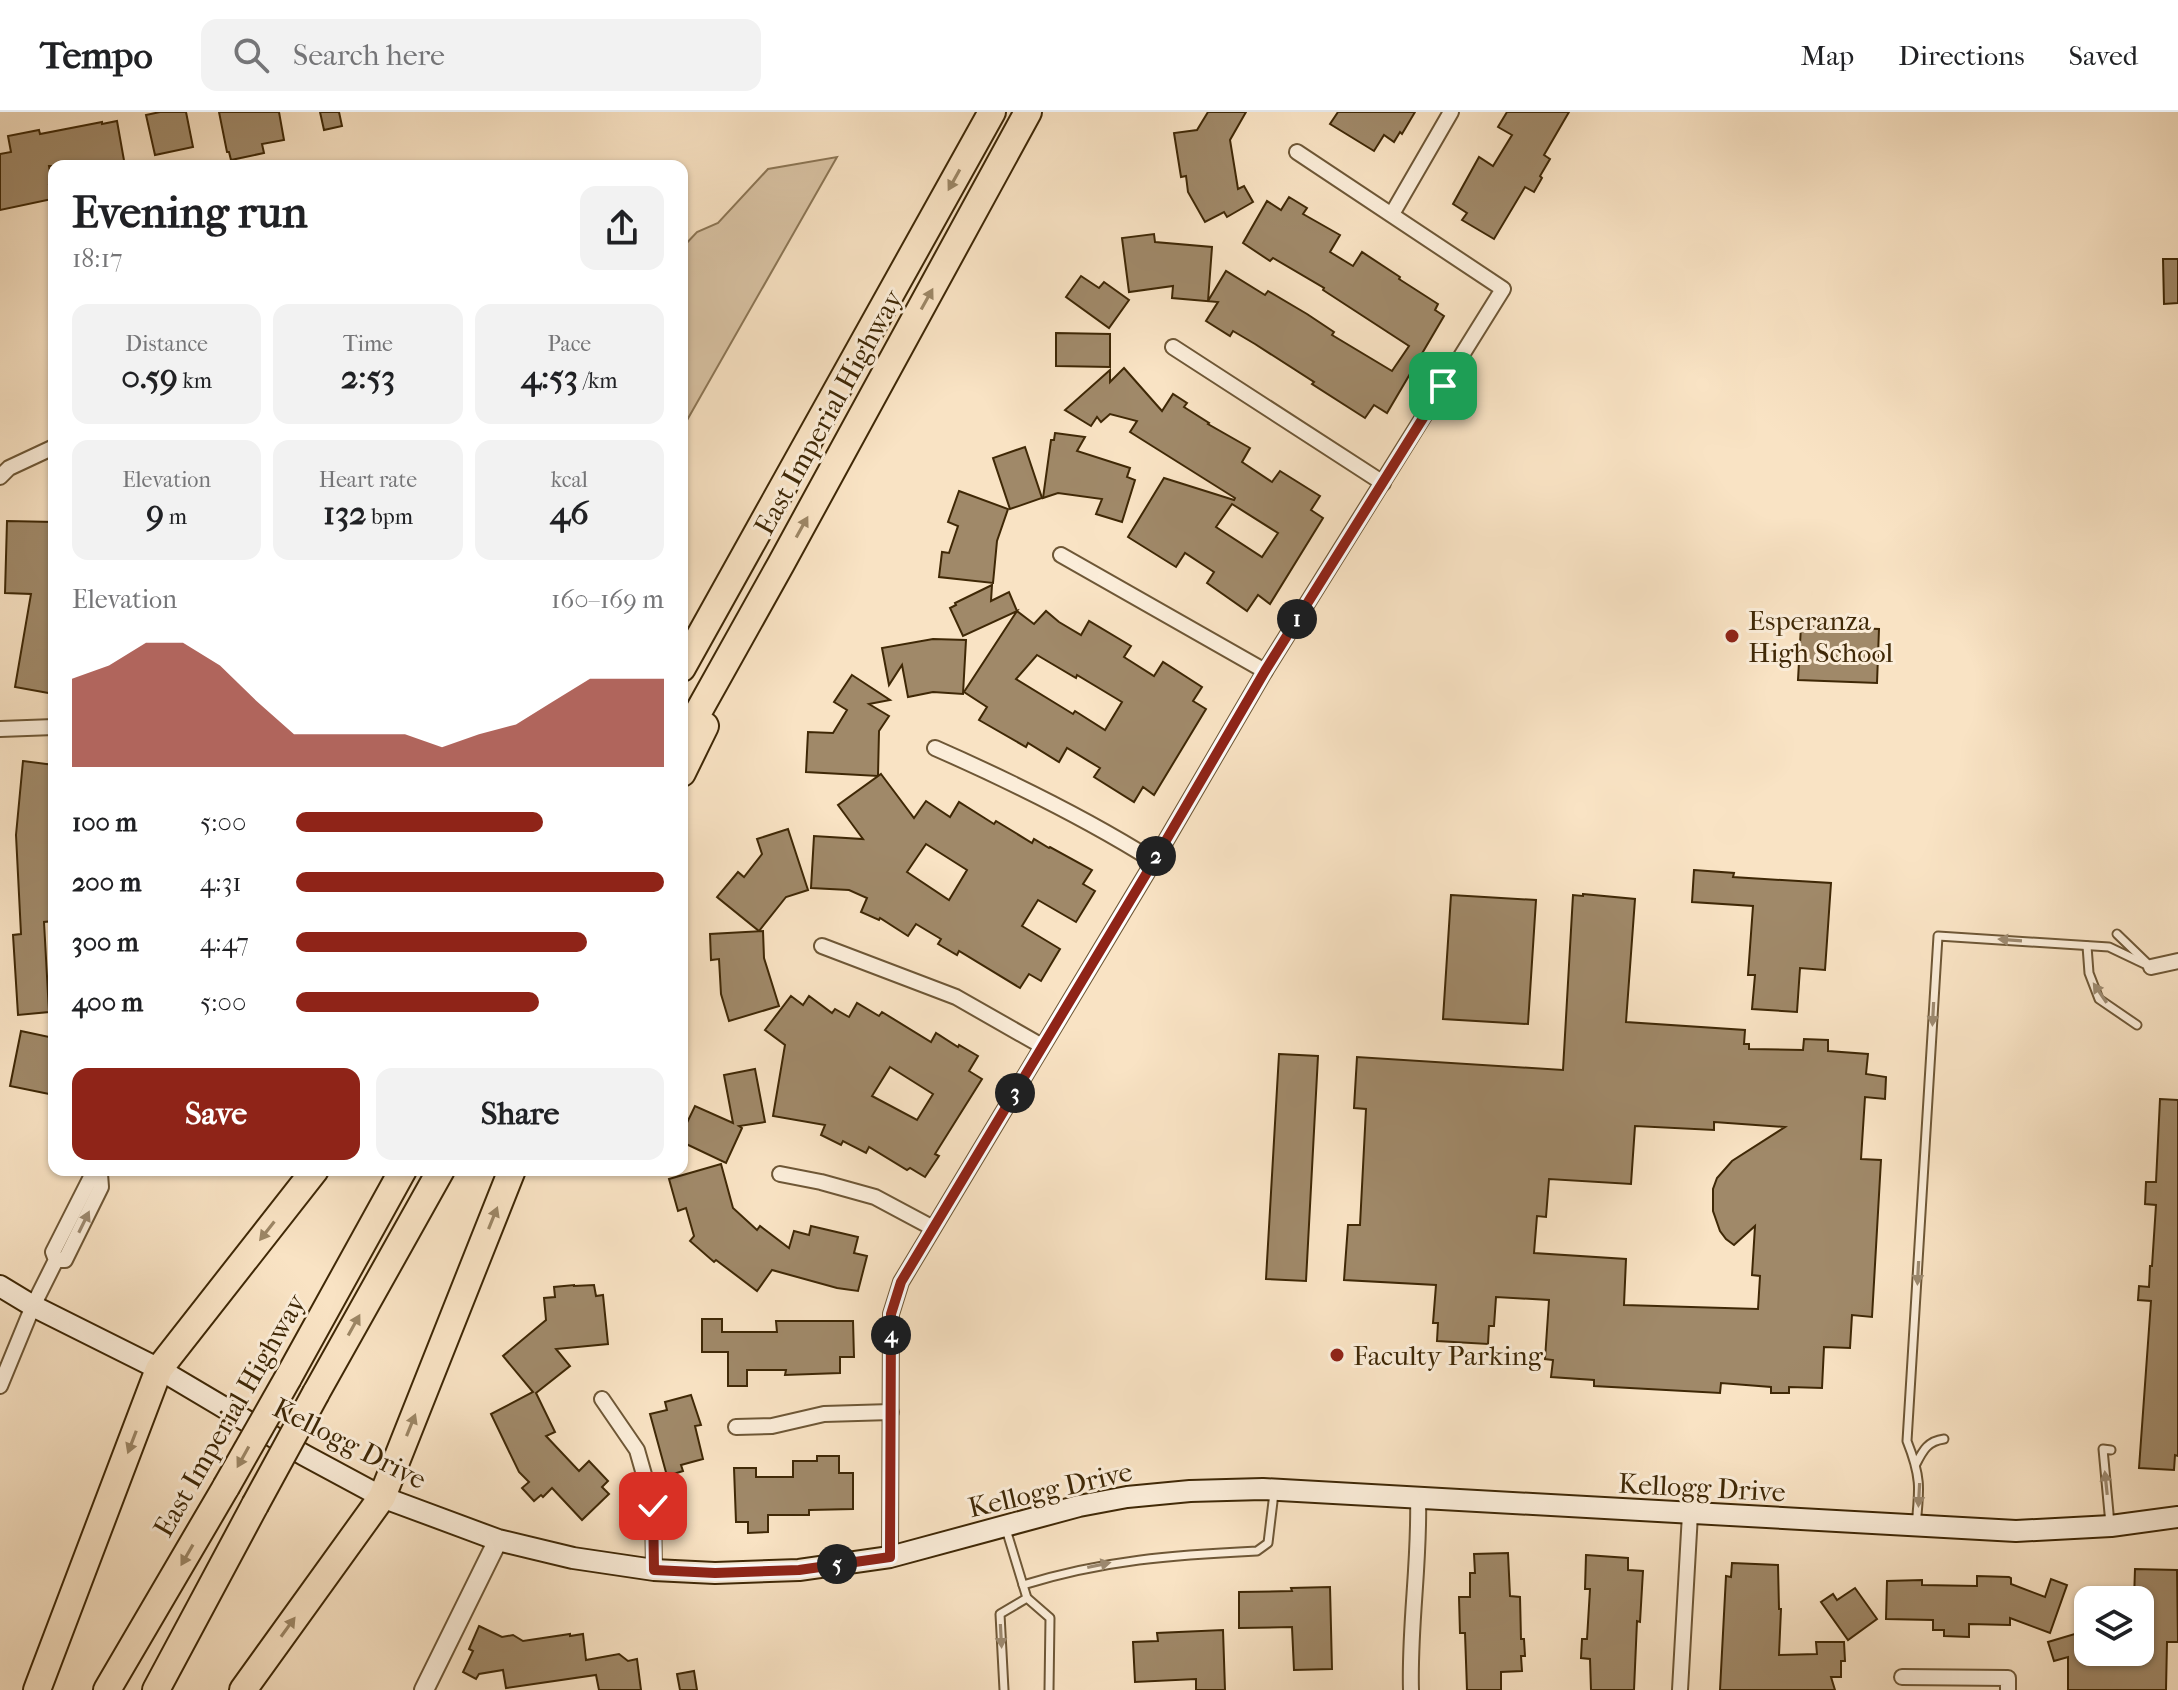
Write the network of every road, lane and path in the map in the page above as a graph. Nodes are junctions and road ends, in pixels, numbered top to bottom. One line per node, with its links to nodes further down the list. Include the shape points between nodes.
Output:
1 (992, 112): 10 (highway, East Imperial Highway, one-way to 10)
2 (1028, 112): 12 (highway, East Imperial Highway, one-way to 2)
3 (1451, 112): 5 (street)
4 (1297, 152): 5 (street)
5 (1392, 214): 9 (street, via 1503,289)
6 (1173, 347): 9 (street)
7 (48, 450): 8 (street)
8 (0, 477)
9 (1383, 483): 15 (street)
10 (745, 554): 13 (highway); 14 (highway, East Imperial Highway)
11 (1061, 555): 15 (street)
12 (781, 564): 18 (highway, East Imperial Highway); 20 (highway)
13 (688, 636)
14 (688, 657)
15 (1265, 671): 21 (street)
16 (48, 727): 17 (street)
17 (0, 729)
18 (688, 730)
19 (935, 748): 21 (street, via 1019,786)
20 (688, 760)
21 (1154, 861): 28 (street)
22 (2117, 934): 26 (lane)
23 (822, 946): 28 (street, via 956,997)
24 (2087, 946): 26 (lane, via 2109,947); 27 (lane, one-way to 24, via 2099,999 2089,973); 45 (lane, one-way to 45, via 1938,936 1907,1441)
25 (2178, 961): 26 (street)
26 (2151, 967)
27 (2137, 1025)
28 (1042, 1046): 35 (street)
29 (780, 1174): 35 (street, via 875,1197)
30 (101, 1176): 37 (street, via 101,1187 65,1260 56,1260)
31 (310, 1176): 38 (highway, one-way to 38)
32 (400, 1176): 62 (highway, East Imperial Highway, one-way to 62, bridge)
33 (438, 1176): 63 (highway, one-way to 33, bridge)
34 (510, 1176): 47 (highway, one-way to 34)
35 (933, 1228): 41 (street, via 901,1282 891,1314)
36 (0, 1286): 37 (main road, Kellogg Drive)
37 (33, 1306): 38 (main road, Kellogg Drive); 39 (street)
38 (159, 1369): 47 (main road, Kellogg Drive); 61 (highway, one-way to 61)
39 (0, 1386)
40 (602, 1399): 56 (street, via 637,1450 653,1506)
41 (891, 1412): 42 (street, via 824,1414 772,1426); 55 (street)
42 (736, 1427)
43 (1944, 1439): 45 (lane, via 1934,1440)
44 (2111, 1450): 53 (lane, one-way to 44, via 2103,1449)
45 (1916, 1464): 52 (lane, one-way to 52)
46 (1274, 1490): 48 (main road, Kellogg Drive); 51 (main road, Kellogg Drive, via 1127,1497); 57 (lane, one-way to 46, via 1115,1562 1257,1551 1268,1543)
47 (382, 1497): 54 (main road, Kellogg Drive); 64 (highway, one-way to 47)
48 (1418, 1498): 49 (main road, Kellogg Drive); 68 (street)
49 (1690, 1514): 52 (main road, Kellogg Drive); 69 (street)
50 (2178, 1517): 53 (main road, Kellogg Drive)
51 (1005, 1526): 55 (main road, Kellogg Drive); 57 (lane)
52 (1916, 1526): 53 (main road, Kellogg Drive, via 2016,1531)
53 (2111, 1526)
54 (498, 1540): 56 (main road, Kellogg Drive); 65 (street)
55 (890, 1557): 56 (main road, Kellogg Drive, via 799,1570)
56 (654, 1570)
57 (1023, 1585): 58 (lane)
58 (1027, 1598): 66 (lane, one-way to 66, via 1000,1614); 67 (lane, via 1050,1618)
59 (1902, 1677): 60 (street)
60 (2008, 1684)
61 (37, 1690)
62 (107, 1690)
63 (156, 1690)
64 (243, 1690)
65 (424, 1690)
66 (1004, 1690)
67 (1049, 1690)
68 (1411, 1690)
69 (1680, 1690)

